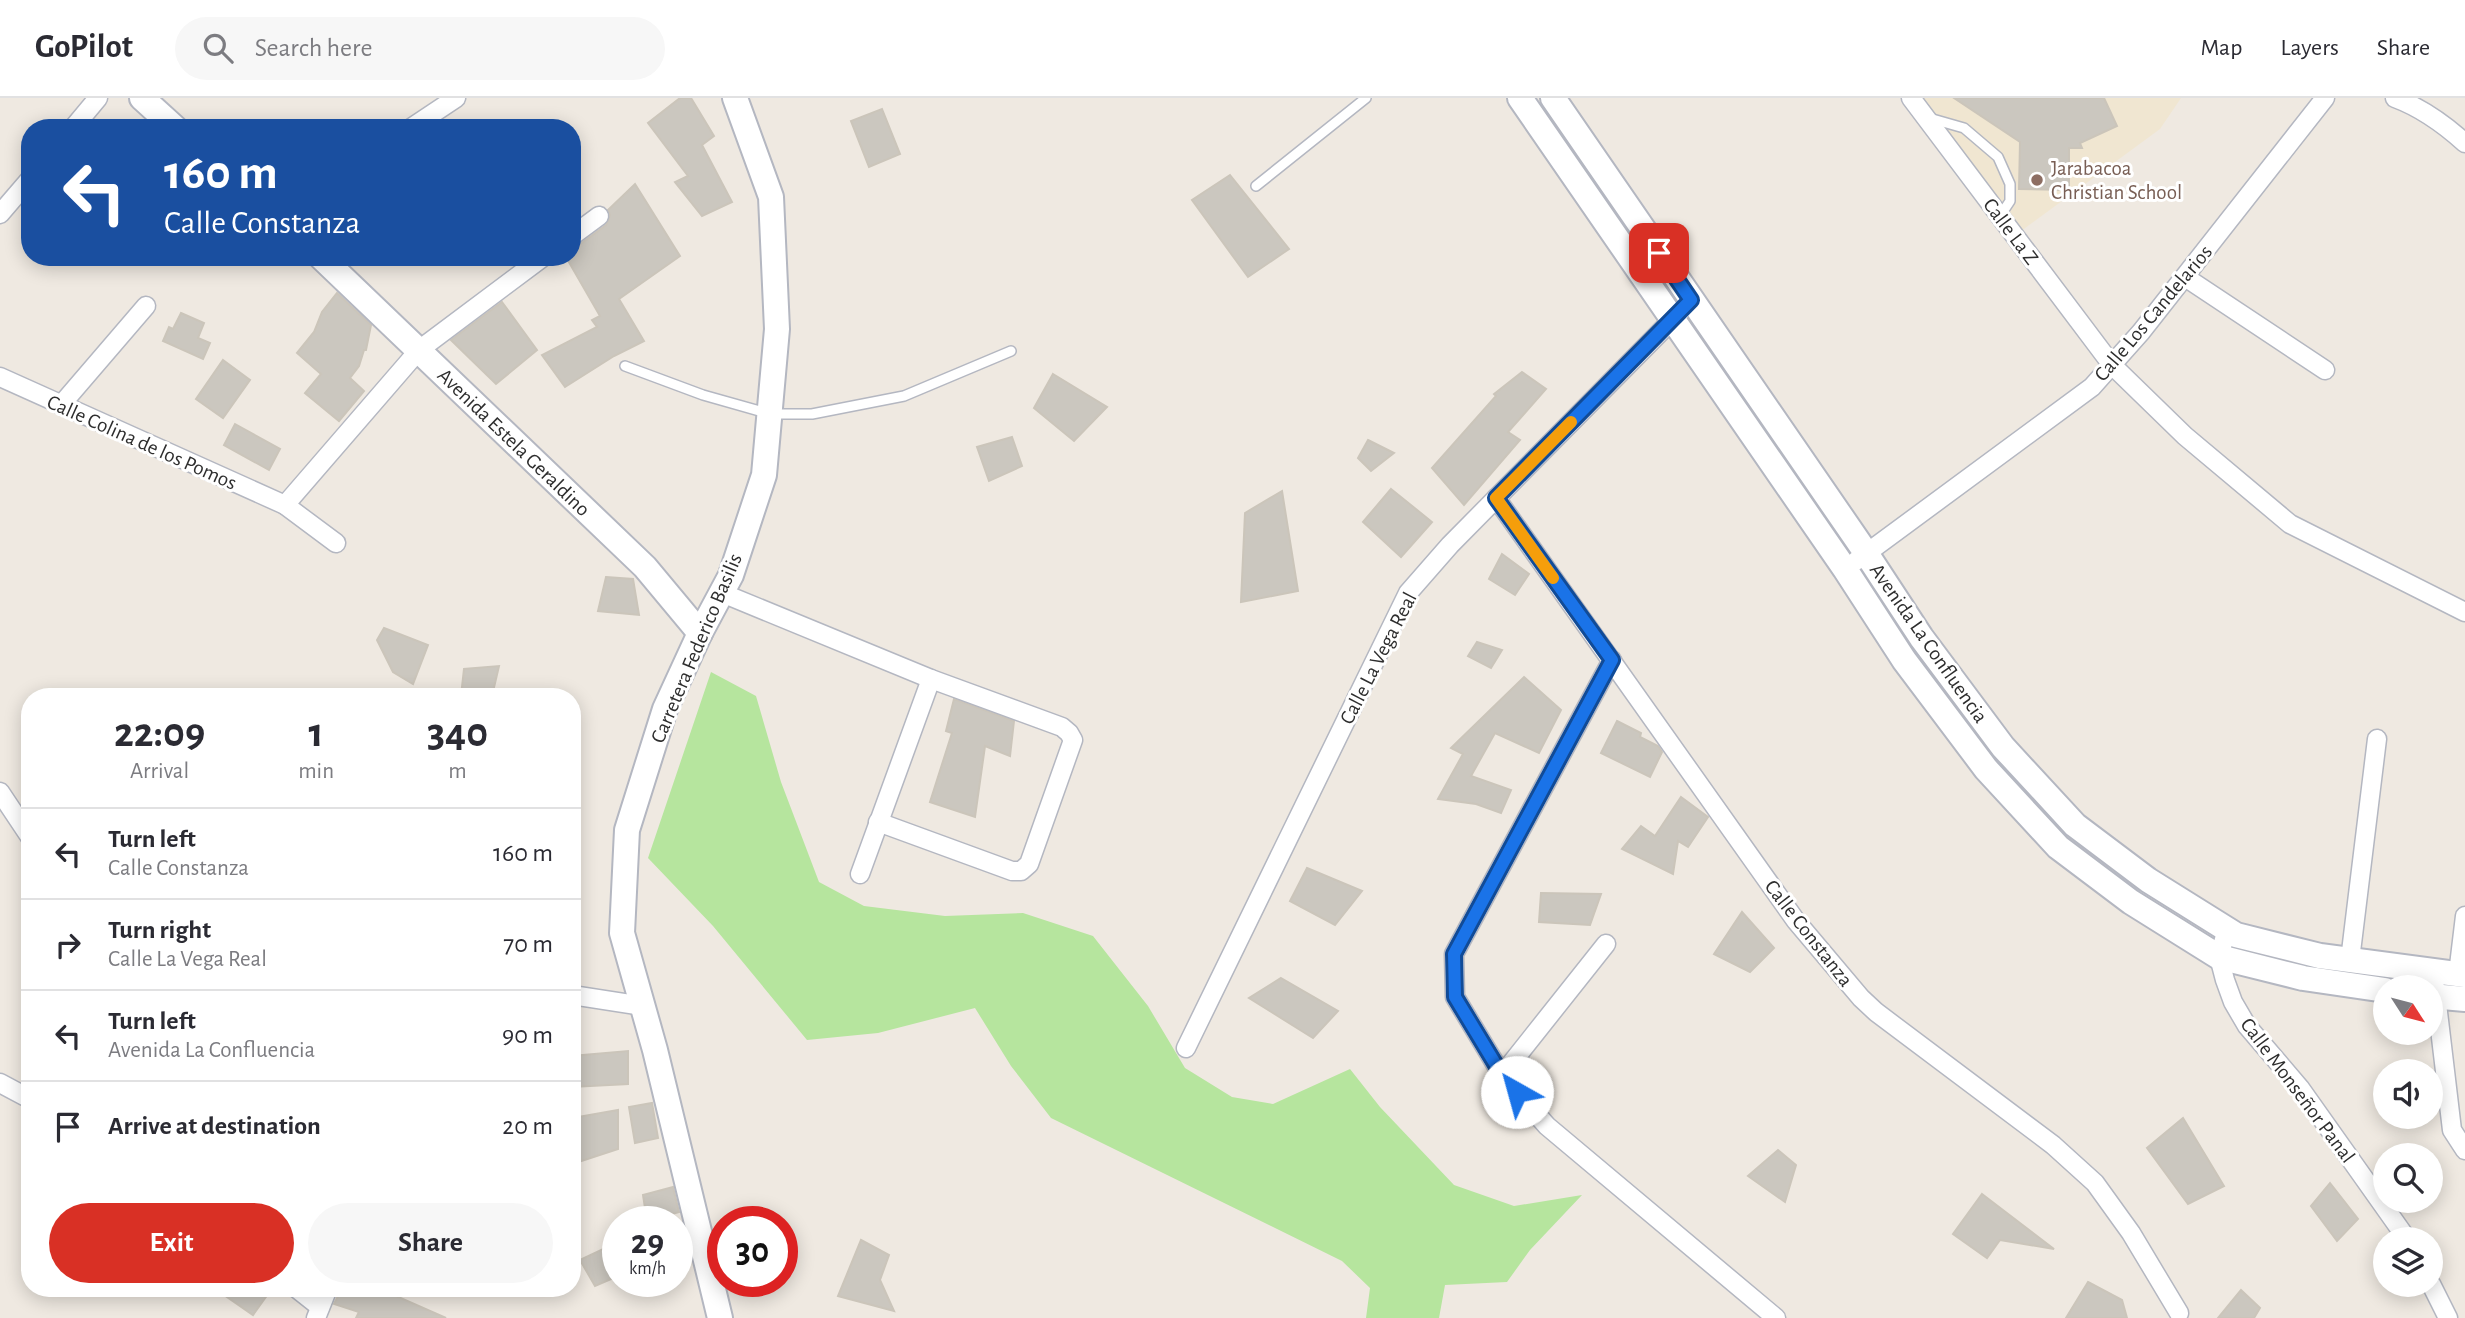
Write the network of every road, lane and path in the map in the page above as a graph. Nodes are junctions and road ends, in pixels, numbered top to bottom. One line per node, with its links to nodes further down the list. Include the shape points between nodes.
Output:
1 (98, 98): 12 (street)
2 (142, 98): 13 (street)
3 (456, 98): 14 (street)
4 (735, 98): 35 (street, Carretera Federico Basilis, via 771,197 778,329)
5 (1366, 98): 16 (lane)
6 (1520, 98): 27 (street, Avenida La Confluencia)
7 (1553, 98): 25 (street, Avenida La Confluencia)
8 (1911, 98): 11 (street, Calle La Z)
9 (2325, 98): 24 (street, Calle Los Candelarios)
10 (2395, 98): 15 (street, via 2446,126)
11 (1925, 117): 20 (street, Calle La Z); 20 (lane, via 1964,128 1997,157 2010,184 2010,201)
12 (80, 119)
13 (166, 119)
14 (424, 119)
15 (2465, 143)
16 (1256, 186)
17 (21, 190): 18 (street)
18 (0, 214)
19 (599, 216): 21 (street)
20 (2000, 216): 30 (street, Calle La Z)
21 (581, 229)
22 (330, 266): 28 (street, Avenida Estela Geraldino)
23 (532, 266): 28 (street)
24 (2185, 277): 30 (street, Calle Los Candelarios); 32 (street)
25 (1691, 300): 27 (street, Calle La Vega Real); 39 (street, Avenida La Confluencia)
26 (146, 306): 34 (street)
27 (1672, 320): 36 (street, Calle La Vega Real); 40 (street, Avenida La Confluencia)
28 (419, 350): 37 (street); 43 (street, Avenida Estela Geraldino, via 645,567)
29 (1011, 351): 35 (lane, via 904,396 812,414)
30 (2112, 365): 39 (street, Calle Los Candelarios, via 2092,387); 42 (street, Calle La Z, via 2185,436 2290,524)
31 (625, 366): 35 (lane)
32 (2325, 370)
33 (0, 377): 34 (street, Calle Colina de los Pomos)
34 (61, 405): 37 (street, Calle Colina de los Pomos)
35 (770, 414): 41 (street, Carretera Federico Basilis, via 764,475)
36 (1496, 498): 44 (street, Calle Constanza); 61 (street, Calle La Vega Real, via 1408,593)
37 (285, 505): 38 (street, Calle Colina de los Pomos)
38 (336, 544)
39 (1866, 554): 40 (street, Calle Los Candelarios); 52 (street, Avenida La Confluencia, via 1921,638 2003,747 2075,825 2148,880)
40 (1845, 569): 54 (street, Avenida La Confluencia, via 1986,769 2058,847 2130,902)
41 (722, 593): 43 (street, Carretera Federico Basilis); 45 (street)
42 (2465, 612)
43 (701, 633): 60 (street, Carretera Federico Basilis, via 665,709 627,830 622,933)
44 (1612, 660): 62 (street, via 1454,954 1455,997); 69 (street, Calle Constanza, via 1796,921 1861,998 2088,1177 2115,1209)
45 (931, 679): 48 (street); 48 (street, via 1062,727 1073,740 1029,864 1012,871)
46 (2377, 739): 55 (street)
47 (0, 792): 49 (street)
48 (878, 822): 50 (street)
49 (21, 824)
50 (860, 874)
51 (2465, 916): 56 (street)
52 (2227, 929): 54 (street); 55 (street, Avenida La Confluencia, via 2236,935)
53 (1606, 944): 62 (street)
54 (2220, 957): 57 (street, Avenida La Confluencia, via 2303,978); 66 (street, Calle Monseñor Panal, via 2246,1026 2300,1088)
55 (2350, 960): 56 (street, Avenida La Confluencia)
56 (2445, 983): 59 (street, Avenida La Confluencia); 65 (street, via 2452,1130)
57 (2373, 987)
58 (581, 996): 60 (street)
59 (2465, 999)
60 (643, 1006): 71 (street, Carretera Federico Basilis)
61 (1186, 1048)
62 (1502, 1075): 72 (street, via 1547,1126)
63 (0, 1083): 64 (street)
64 (21, 1094)
65 (2465, 1150)
66 (2398, 1227)
67 (304, 1297): 70 (street)
68 (2438, 1297): 73 (street)
69 (2179, 1312)
70 (318, 1313)
71 (720, 1318)
72 (1776, 1318)
73 (2448, 1318)

